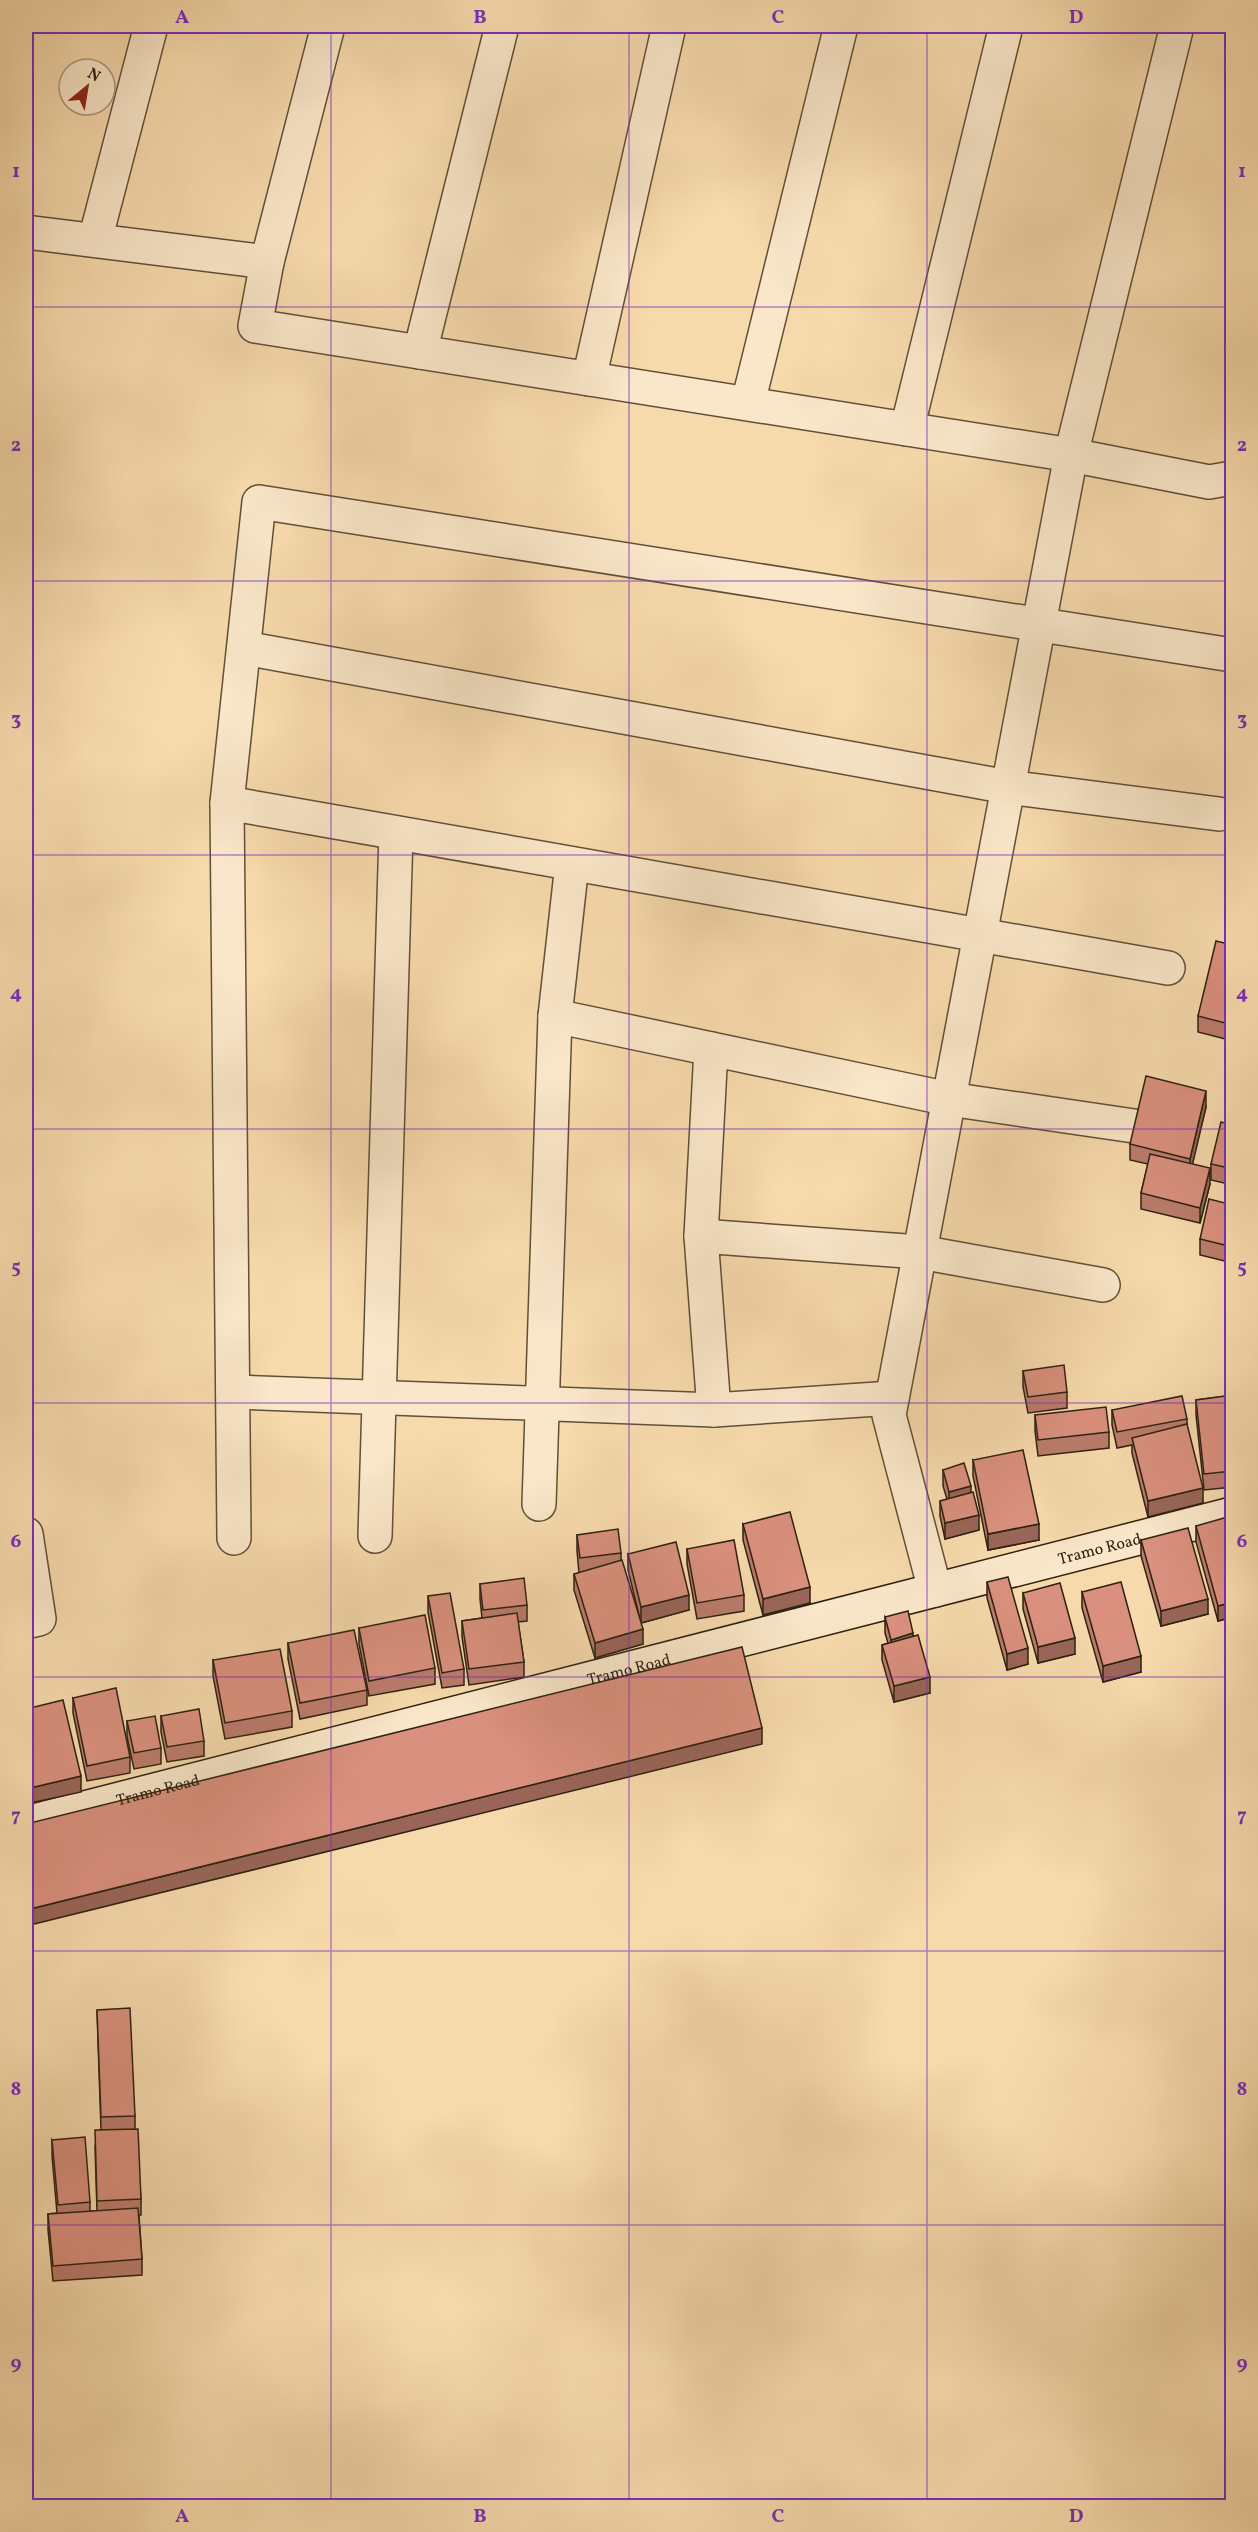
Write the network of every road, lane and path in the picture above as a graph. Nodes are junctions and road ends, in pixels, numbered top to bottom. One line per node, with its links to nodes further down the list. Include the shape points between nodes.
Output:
1 (151, 26): 9 (street)
2 (328, 26): 10 (street)
3 (502, 26): 11 (street)
4 (669, 26): 12 (street)
5 (841, 26): 13 (street)
6 (1006, 26): 14 (street)
7 (1177, 26): 15 (street)
8 (26, 232): 9 (street)
9 (95, 240): 10 (street)
10 (267, 262): 11 (street, via 255,326)
11 (420, 352): 12 (street)
12 (589, 379): 13 (street)
13 (748, 404): 14 (street)
14 (907, 429): 15 (street)
15 (1071, 455): 16 (street, via 1209,482); 17 (street)
16 (1233, 478)
17 (1038, 623): 18 (street, via 259,502); 19 (street); 20 (street)
18 (244, 648): 20 (street); 21 (street)
19 (1233, 655)
20 (1008, 788): 22 (street); 25 (street)
21 (227, 803): 23 (street); 34 (street)
22 (1219, 814)
23 (396, 833): 24 (street); 35 (street)
24 (572, 864): 25 (street); 27 (street)
25 (980, 936): 26 (street); 29 (street)
26 (1168, 968)
27 (555, 1016): 28 (street); 37 (street)
28 (711, 1049): 29 (street); 31 (street)
29 (949, 1099): 30 (street); 32 (street)
30 (1134, 1126)
31 (701, 1236): 32 (street); 38 (street)
32 (920, 1252): 33 (street); 36 (street)
33 (1103, 1285)
34 (233, 1392): 35 (street); 43 (street)
35 (379, 1397): 37 (street); 42 (street)
36 (892, 1398): 38 (street); 44 (street, via 889,1415)
37 (542, 1404): 38 (street); 39 (street)
38 (714, 1410)
39 (538, 1504)
40 (1233, 1514): 44 (street, Tramo Road)
41 (26, 1534): 45 (street, via 39,1618)
42 (375, 1536)
43 (234, 1538)
44 (934, 1590): 46 (street, Tramo Road)
45 (26, 1622)
46 (26, 1823)

